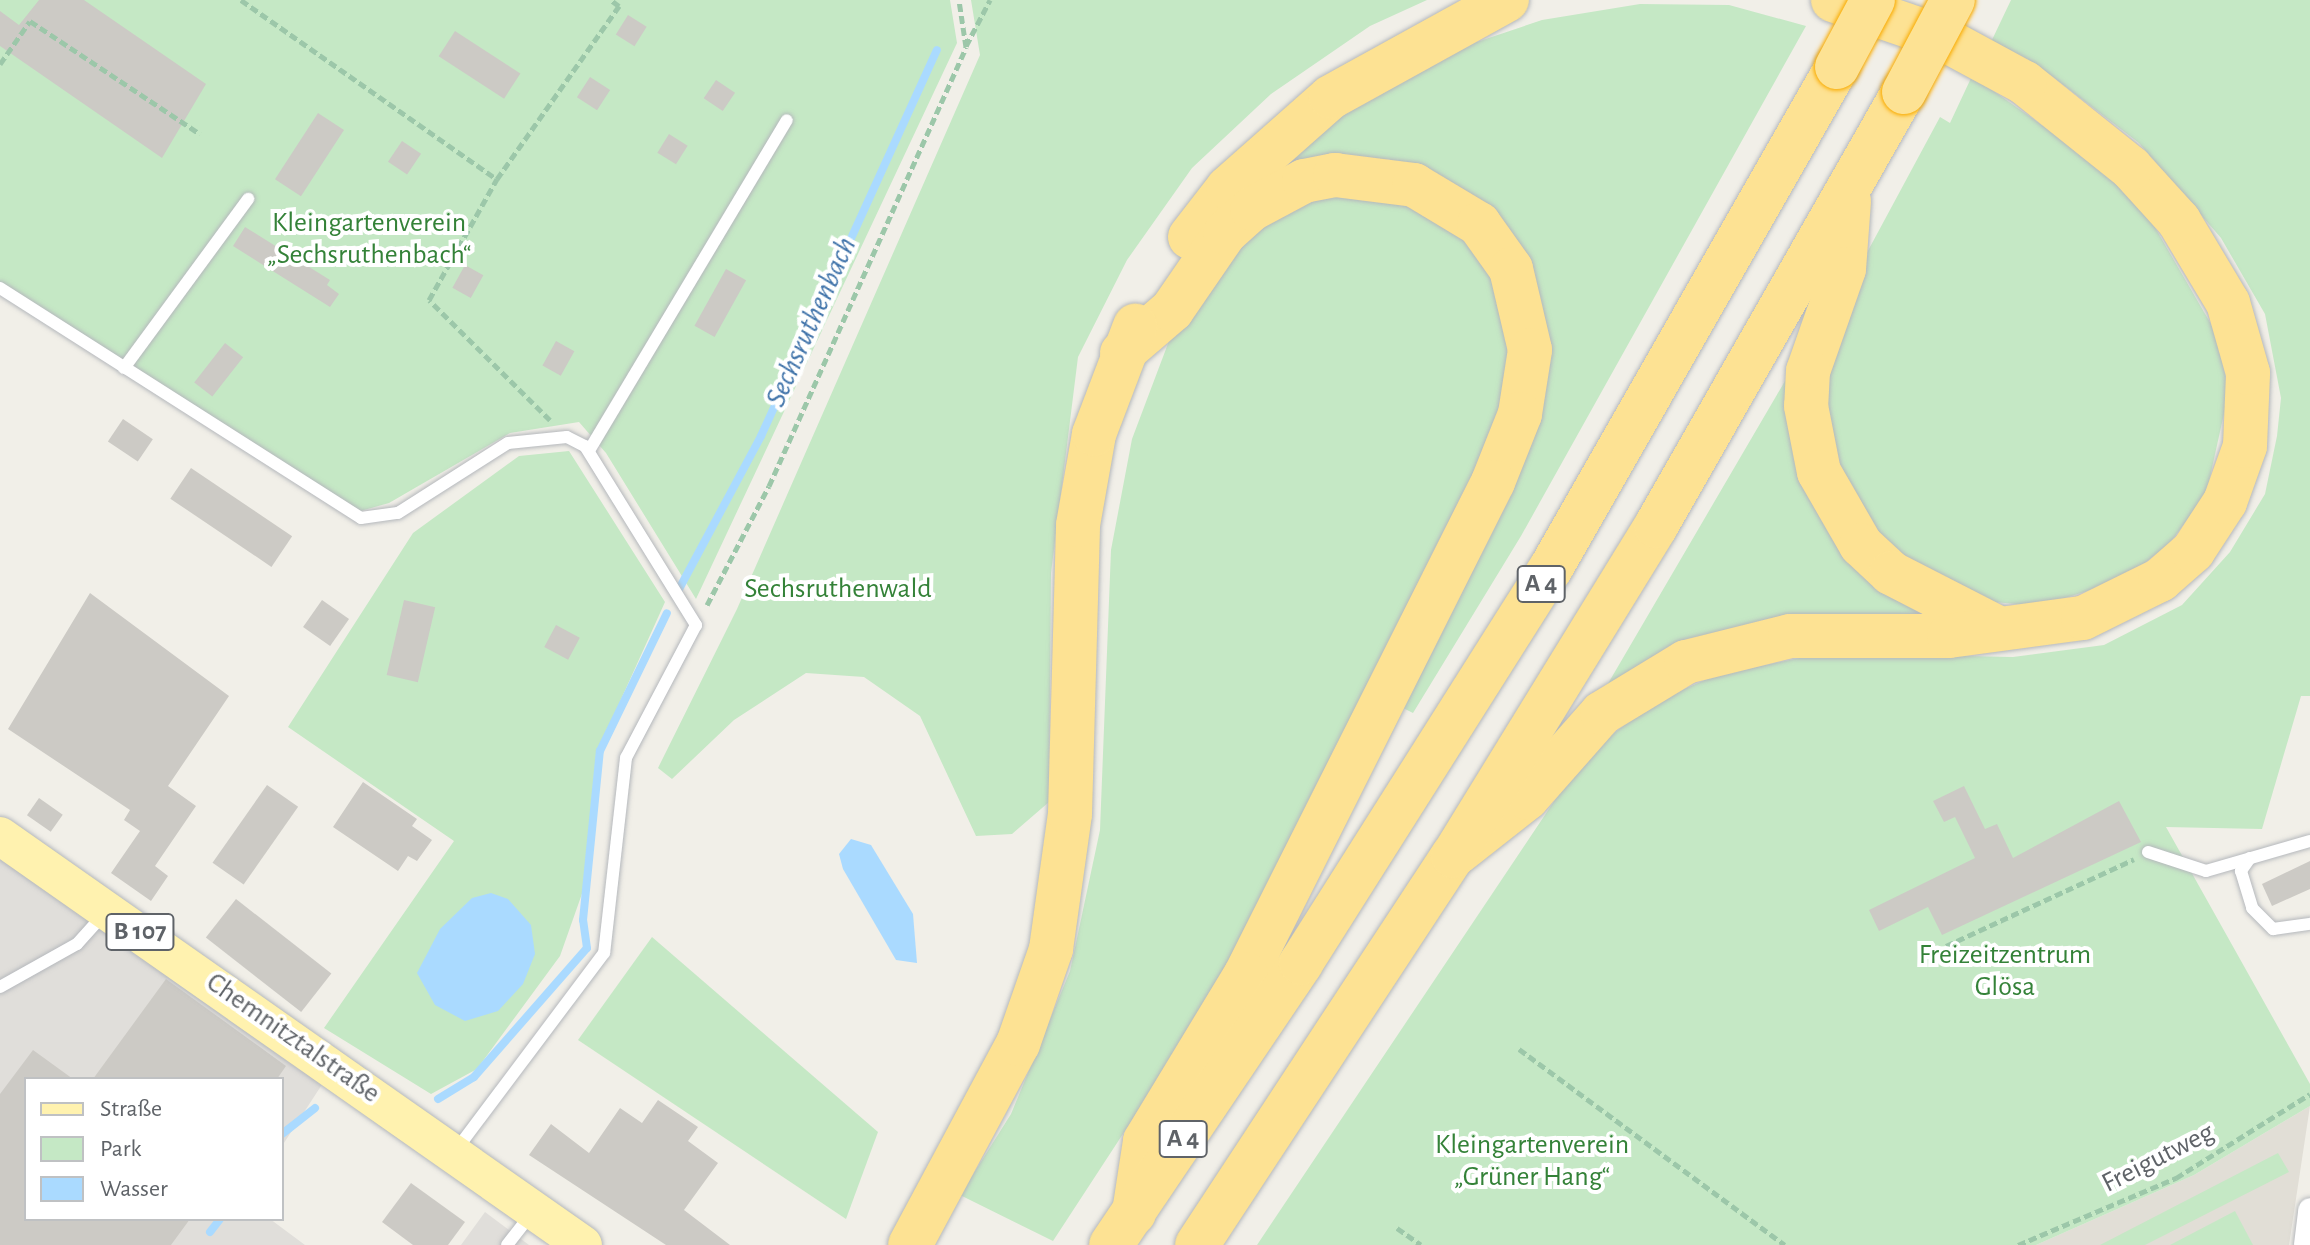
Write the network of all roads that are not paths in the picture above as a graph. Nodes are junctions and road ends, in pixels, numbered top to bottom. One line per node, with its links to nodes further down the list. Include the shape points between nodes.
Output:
1 (1507, 0): 6 (highway)
2 (1538, 0): 6 (highway)
3 (1833, 0): 14 (highway, via 1982,57 2095,136 2179,221 2228,303 2244,349 2245,446 2225,502 2193,551 2109,609)
4 (1873, 0): 26 (highway, A 4, bridge, via 1551,568)
5 (1953, 0): 8 (highway, A 4, bridge)
6 (1466, 23): 11 (highway, via 1369,71 1283,134 1202,220)
7 (787, 120): 13 (lane)
8 (1850, 192): 14 (highway, via 1844,269 1808,371 1806,406 1819,472 1861,545 1891,573); 18 (highway, A 4)
9 (248, 199): 12 (lane)
10 (0, 288): 12 (lane)
11 (1122, 353): 23 (highway, via 1094,434 1078,525 1070,814 1051,949 1018,1044); 26 (highway, via 1172,310 1225,233 1252,209 1304,181 1335,175 1414,185 1479,224 1511,269 1530,350 1520,414 1493,482 1246,974 1145,1141)
12 (124, 368): 13 (lane, via 361,518 398,513 508,443 567,437)
13 (590, 449): 24 (lane, via 696,625 626,758 604,953)
14 (1998, 628): 18 (highway, via 1949,636 1790,636 1686,662 1602,713 1527,798)
15 (0, 836): 20 (main road, Chemnitztalstraße / B 107)
16 (2310, 841): 19 (lane)
17 (2148, 852): 19 (lane, via 2206,871)
18 (1453, 856): 28 (highway, A 4)
19 (2250, 858): 21 (lane, via 2241,871 2252,908 2273,929)
20 (109, 910): 22 (lane, via 77,944); 24 (main road, Chemnitztalstraße / B 107)
21 (2310, 924)
22 (0, 987)
23 (960, 1148): 31 (highway, via 928,1176); 32 (highway)
24 (455, 1151): 25 (main road, Chemnitztalstraße / B 107)
25 (534, 1210): 29 (lane); 30 (main road, Chemnitztalstraße / B 107)
26 (1132, 1210)
27 (2310, 1210): 33 (street)
28 (1201, 1238)
29 (507, 1245)
30 (583, 1245)
31 (878, 1245)
32 (910, 1245)
33 (2306, 1245)

